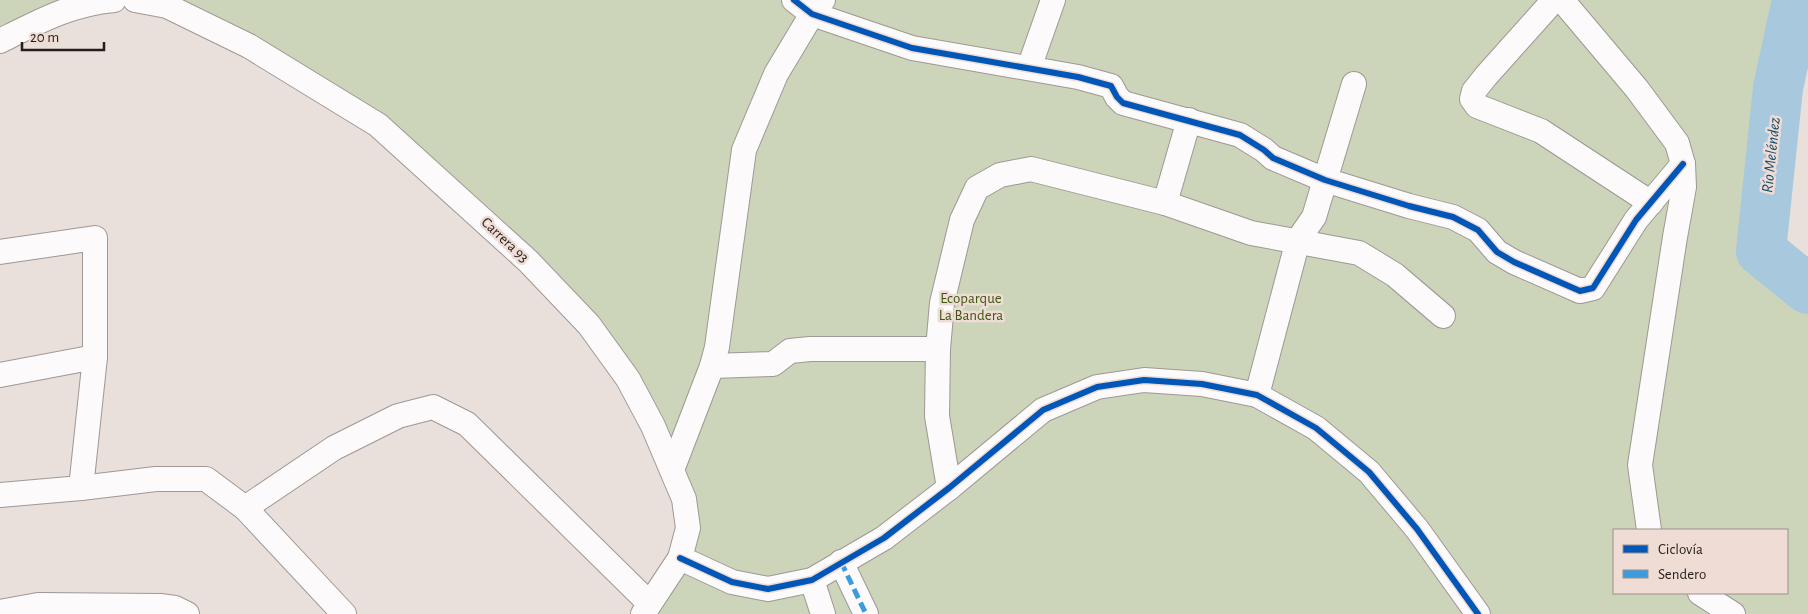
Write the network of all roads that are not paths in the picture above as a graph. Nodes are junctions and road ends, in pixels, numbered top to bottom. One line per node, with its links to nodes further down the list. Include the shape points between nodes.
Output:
1 (114, 0): 8 (street, via 91,2 53,15)
2 (135, 0): 24 (street, Carrera 93, via 167,6 249,46 378,125 528,261 589,325 628,379)
3 (794, 0): 7 (street)
4 (1053, 0): 9 (street)
5 (1554, 0): 15 (street, via 1486,76 1472,99 1477,106 1541,131)
6 (1562, 0): 12 (street, via 1637,89 1677,143)
7 (818, 7): 9 (street, via 912,48); 21 (street, via 776,74 744,150)
8 (0, 41)
9 (1029, 68): 11 (street, via 1111,86 1123,103)
10 (1354, 84): 13 (street)
11 (1189, 120): 13 (street, via 1240,135 1272,158); 14 (street)
12 (1683, 164): 15 (street); 29 (street, via 1684,187 1640,465)
13 (1325, 180): 15 (street, via 1453,217 1478,230 1497,252 1514,262 1580,291 1594,288 1636,220); 16 (street, via 1314,217)
14 (1165, 203): 16 (street, via 1251,233); 19 (street, via 1031,168 1000,175 977,188 962,220 942,303)
15 (1651, 204)
16 (1298, 240): 18 (street, via 1359,253 1395,275); 23 (street)
17 (0, 252): 20 (street, via 95,238)
18 (1443, 316)
19 (938, 348): 21 (street, via 810,349 790,351 773,364); 26 (street, via 937,416)
20 (94, 357): 22 (street); 25 (street)
21 (712, 366): 24 (street)
22 (0, 374)
23 (1257, 395): 26 (street, via 1202,384 1144,380 1097,387 1043,410); 40 (street, via 1316,428 1369,472 1417,529)
24 (672, 470): 30 (street, Carrera 93, via 684,499 688,528)
25 (81, 488): 27 (street); 28 (street, via 156,479 206,479)
26 (949, 488): 31 (street, via 884,538)
27 (0, 495)
28 (245, 508): 34 (street, via 334,448 398,416 433,407 467,424); 37 (street)
29 (1649, 529)
30 (680, 558): 32 (street, via 732,582 768,589); 34 (street, Carrera 93)
31 (842, 562): 32 (street); 39 (street)
32 (812, 580): 38 (street)
33 (1702, 594): 41 (street)
34 (646, 608)
35 (0, 612): 36 (street, via 38,605 142,606 175,608)
36 (187, 614)
37 (344, 614)
38 (823, 614)
39 (866, 614)
40 (1478, 614)
41 (1733, 614)

